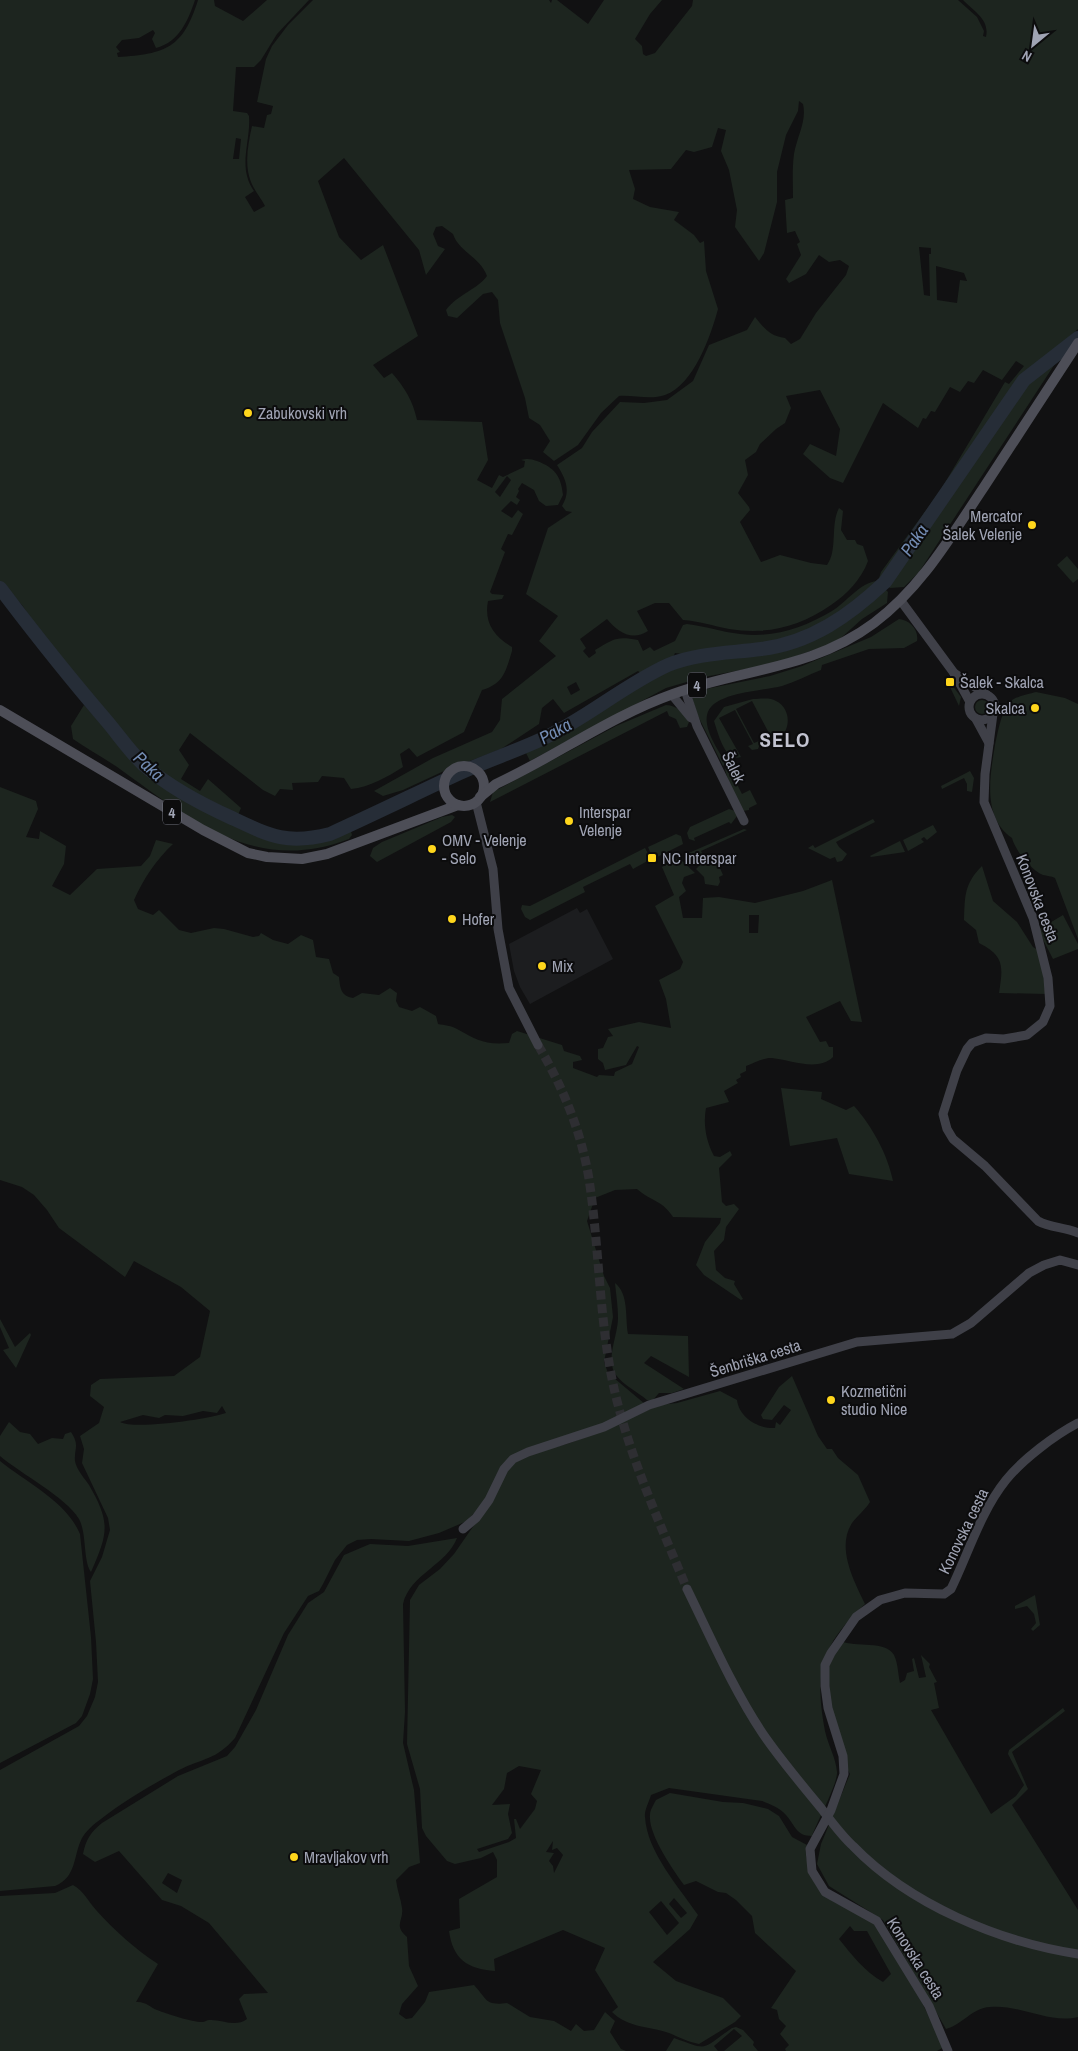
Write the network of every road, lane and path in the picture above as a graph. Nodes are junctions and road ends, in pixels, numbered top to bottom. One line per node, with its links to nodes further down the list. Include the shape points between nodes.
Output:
1 (1078, 342): 2 (main road, 4, via 940,553)
2 (901, 601): 3 (street); 4 (main road, 4, via 874,623 820,654 796,663)
3 (954, 673): 6 (street); 7 (street)
4 (685, 690): 5 (main road, 4); 11 (street)
5 (672, 694): 11 (street); 13 (main road, 4)
6 (986, 695): 7 (street, via 975,696); 9 (street, via 994,703)
7 (970, 702): 10 (street, via 971,714)
8 (0, 710): 18 (main road, 4, via 203,830 248,853 284,859 327,854)
9 (993, 714): 10 (street, via 987,719); 12 (street, Konovska cesta)
10 (976, 719): 12 (street)
11 (697, 726): 19 (street, Šalek)
12 (989, 743): 21 (street, Konovska cesta, via 984,802 1033,918 1043,949 1050,1006 1044,1022 1026,1035 978,1039 967,1049 944,1106 944,1122 953,1139 985,1166 1038,1221)
13 (496, 784): 14 (main road, 4); 16 (main road, 4)
14 (484, 786): 15 (main road, 4, via 480,774 469,767 456,768 446,777); 16 (main road)
15 (446, 793): 17 (main road); 18 (main road, 4, via 445,805)
16 (478, 800): 17 (main road, 4, via 470,805); 20 (street, via 493,869 498,929 509,988)
17 (458, 805): 18 (main road, 4)
18 (435, 812)
19 (744, 821)
20 (538, 1045)
21 (1078, 1233)
22 (1078, 1265): 24 (street, Šenbriška cesta, via 1060,1260 1029,1273 972,1323 952,1334 857,1342 650,1405 604,1427 528,1452 513,1459 504,1469 489,1500)
23 (1078, 1422): 26 (street, Konovska cesta, via 1045,1444 1006,1480 950,1589 944,1594 905,1594 880,1600 856,1617 839,1638 826,1665 825,1686 828,1708 843,1756 844,1774)
24 (463, 1529)
25 (688, 1589): 26 (street, via 722,1661 762,1732)
26 (828, 1816): 27 (street, via 852,1846 875,1866 940,1909 991,1931); 28 (street, Konovska cesta, via 810,1849 812,1871 825,1892 878,1921 929,2006)
27 (1078, 1954)
28 (948, 2051)

